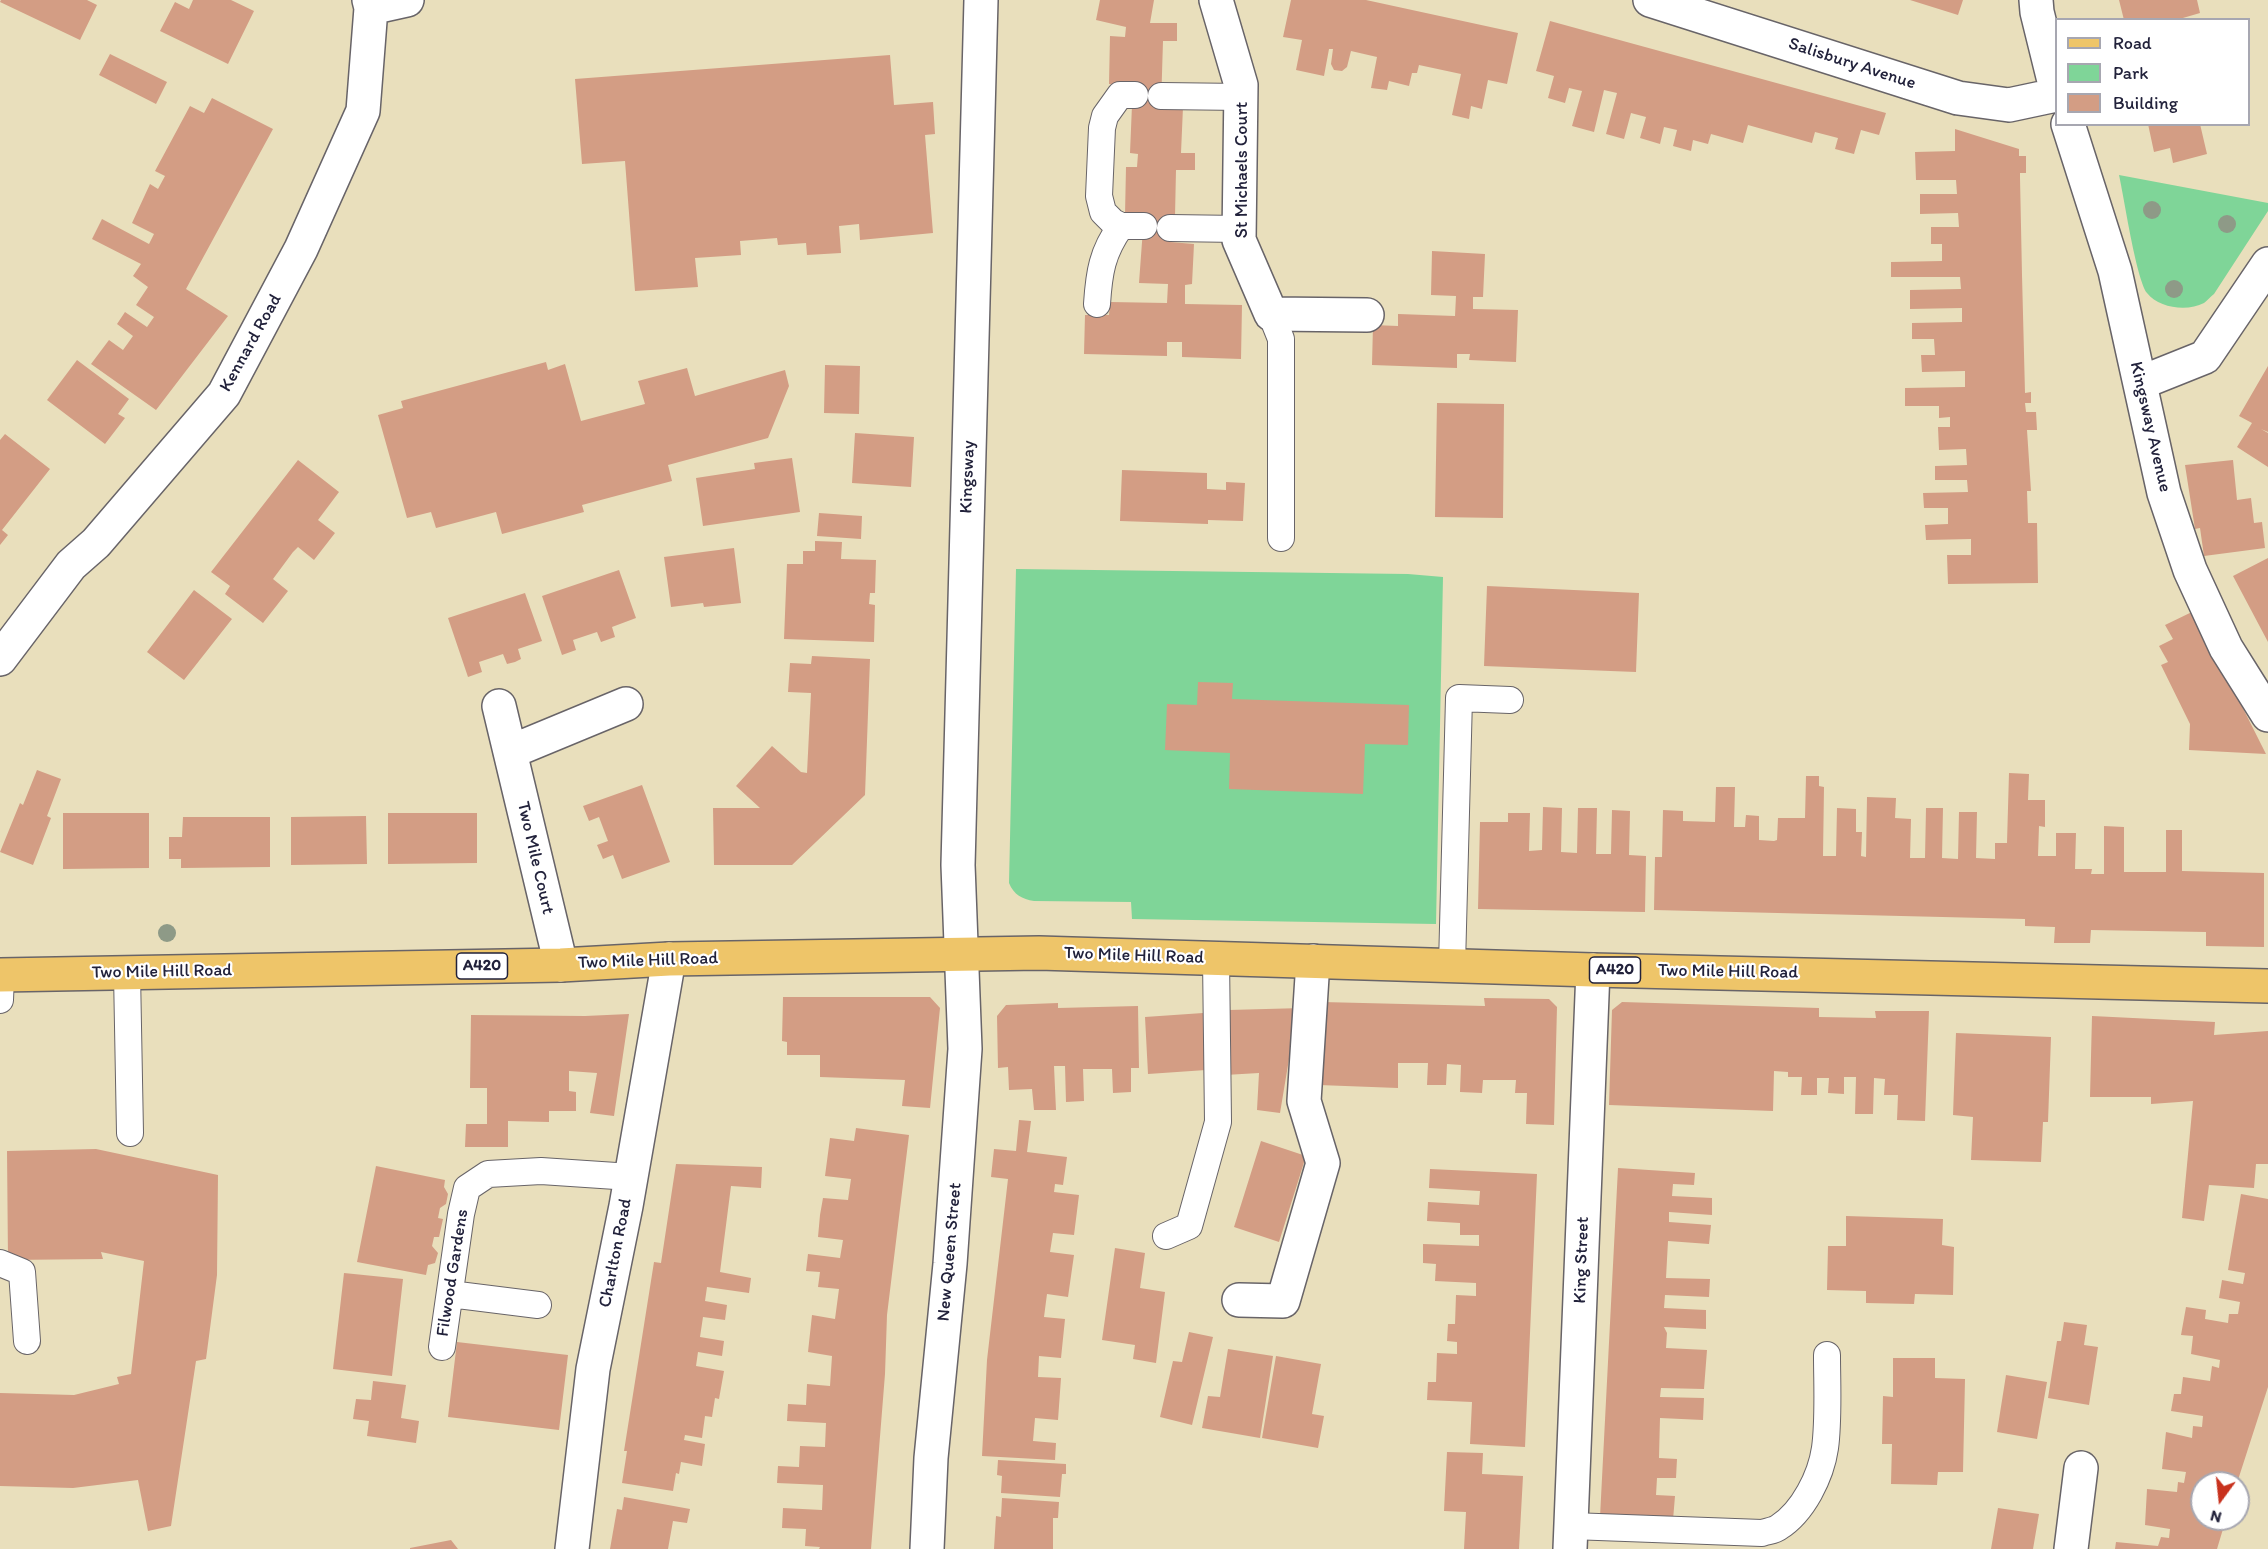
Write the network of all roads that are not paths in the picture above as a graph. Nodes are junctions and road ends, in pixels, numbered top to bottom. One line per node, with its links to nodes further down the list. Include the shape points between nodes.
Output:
1 (407, 0): 6 (street)
2 (981, 0): 27 (street, Kingsway, via 958,865)
3 (1216, 0): 11 (street, St Michaels Court)
4 (1650, 0): 8 (street, Salisbury Avenue, via 1958,98 2009,105)
5 (2036, 0): 7 (street)
6 (370, 4): 21 (street, Kennard Road, via 363,111 302,249 224,394 96,543 72,564)
7 (2055, 85)
8 (2055, 94)
9 (1135, 95): 16 (lane, via 1120,95 1105,116 1102,128 1099,196 1103,212 1113,222 1133,226 1112,238 1102,261)
10 (1161, 96): 11 (lane)
11 (1242, 97): 14 (street, St Michaels Court)
12 (2069, 126): 19 (street, Kingsway Avenue, via 2115,271)
13 (1170, 228): 14 (lane)
14 (1239, 229): 17 (street, St Michaels Court, via 1239,240)
15 (2266, 272): 19 (street, via 2205,357)
16 (1097, 304)
17 (1271, 314): 18 (street); 20 (lane, via 1281,339)
18 (1367, 315)
19 (2140, 384): 25 (street, Kingsway Avenue, via 2164,493 2190,570 2226,648)
20 (1281, 538)
21 (0, 659)
22 (1510, 699): 32 (lane, via 1459,698)
23 (626, 704): 26 (street)
24 (499, 706): 26 (street, Two Mile Court)
25 (2268, 716)
26 (510, 752): 31 (street, Two Mile Court)
27 (963, 954): 28 (main road, Two Mile Hill Road / A420); 29 (main road, Two Mile Hill Road / A420); 50 (street, New Queen Street, via 965,1049)
28 (1216, 958): 30 (main road, Two Mile Hill Road / A420); 39 (lane, via 1218,1122 1189,1226)
29 (669, 959): 31 (main road, Two Mile Hill Road / A420); 38 (street, Charlton Road)
30 (1313, 961): 32 (main road, Two Mile Hill Road / A420); 42 (street, via 1304,1101 1323,1163 1283,1301)
31 (561, 964): 34 (main road, Two Mile Hill Road / A420)
32 (1452, 965): 33 (main road, Two Mile Hill Road / A420)
33 (1593, 970): 36 (main road, Two Mile Hill Road / A420); 48 (street, King Street)
34 (127, 973): 35 (main road, Two Mile Hill Road / A420); 37 (lane)
35 (0, 983)
36 (2268, 986)
37 (130, 1133)
38 (631, 1177): 41 (lane, Filwood Gardens, via 541,1171 488,1174 467,1188); 49 (street, Charlton Road, via 593,1369)
39 (1166, 1236)
40 (0, 1263): 44 (lane, via 22,1272)
41 (450, 1294): 43 (lane); 45 (lane, Filwood Gardens)
42 (1239, 1300)
43 (538, 1305)
44 (27, 1341)
45 (442, 1347)
46 (1827, 1355): 48 (lane, via 1822,1462 1799,1508 1777,1529 1762,1533)
47 (2081, 1468): 51 (street)
48 (1571, 1538)
49 (572, 1549)
50 (927, 1549)
51 (2071, 1549)

